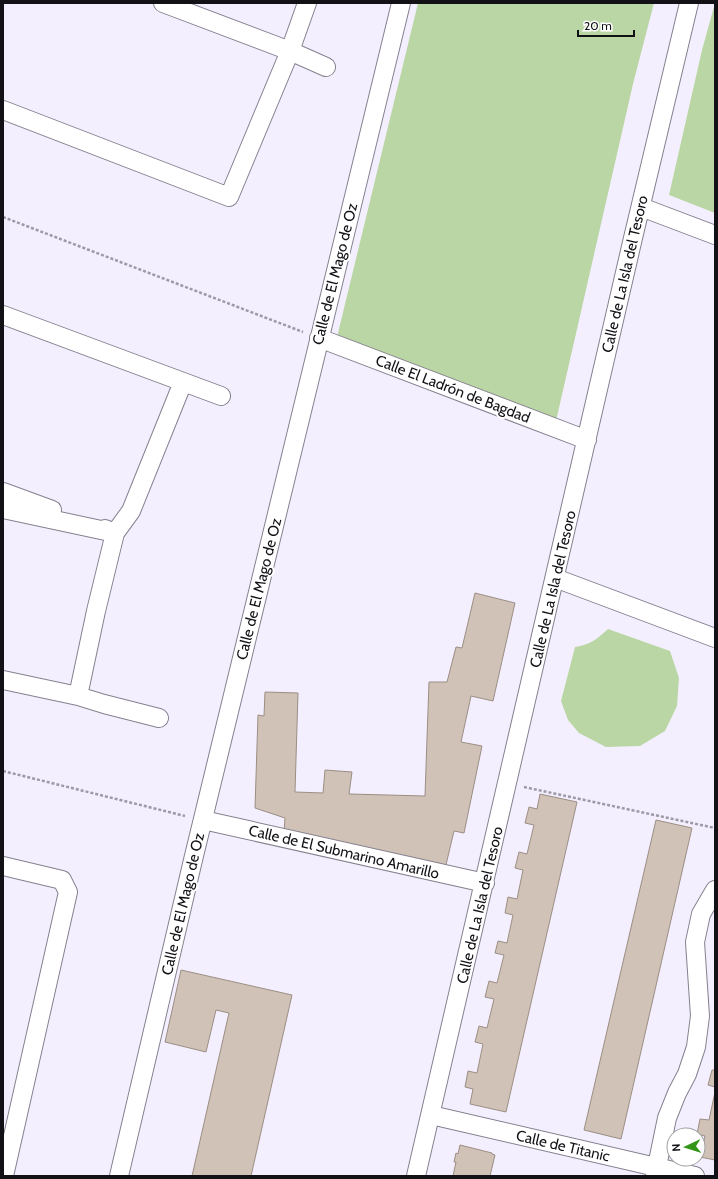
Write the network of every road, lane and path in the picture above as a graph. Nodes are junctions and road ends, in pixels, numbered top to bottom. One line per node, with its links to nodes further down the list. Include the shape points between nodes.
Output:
1 (163, 3): 5 (street)
2 (308, 3): 5 (street)
3 (401, 3): 12 (street, Calle de El Mago de Oz)
4 (689, 3): 8 (street, Calle de La Isla del Tesoro)
5 (290, 51): 6 (street); 7 (street, via 229,197)
6 (326, 66)
7 (3, 110)
8 (641, 207): 10 (street); 15 (street, Calle de La Isla del Tesoro)
9 (3, 217): 12 (path)
10 (715, 235)
11 (3, 315): 13 (street)
12 (319, 338): 15 (street, Calle El Ladrón de Bagdad); 26 (street, Calle de El Mago de Oz)
13 (183, 382): 14 (street); 18 (street, via 132,511)
14 (221, 396)
15 (587, 440): 19 (street, Calle de La Isla del Tesoro)
16 (3, 492): 18 (street)
17 (3, 509): 18 (street)
18 (115, 533): 22 (street)
19 (556, 578): 20 (street); 25 (street, Calle de La Isla del Tesoro)
20 (715, 638)
21 (3, 680): 22 (street)
22 (78, 696): 23 (street)
23 (159, 718)
24 (3, 771): 26 (path)
25 (508, 783): 27 (path); 29 (street, Calle de La Isla del Tesoro)
26 (203, 820): 29 (street, Calle de El Submarino Amarillo); 34 (street, Calle de El Mago de Oz)
27 (715, 828)
28 (3, 866): 33 (street, via 62,880 68,892)
29 (485, 883): 31 (street, Calle de La Isla del Tesoro)
30 (715, 890): 32 (street, via 701,914 695,942 700,1016 696,1048 667,1118)
31 (431, 1115): 32 (street, Calle de Titanic); 35 (street, Calle de La Isla del Tesoro)
32 (656, 1172): 36 (street, Calle de Titanic)
33 (4, 1176)
34 (119, 1176)
35 (416, 1176)
36 (695, 1176)

